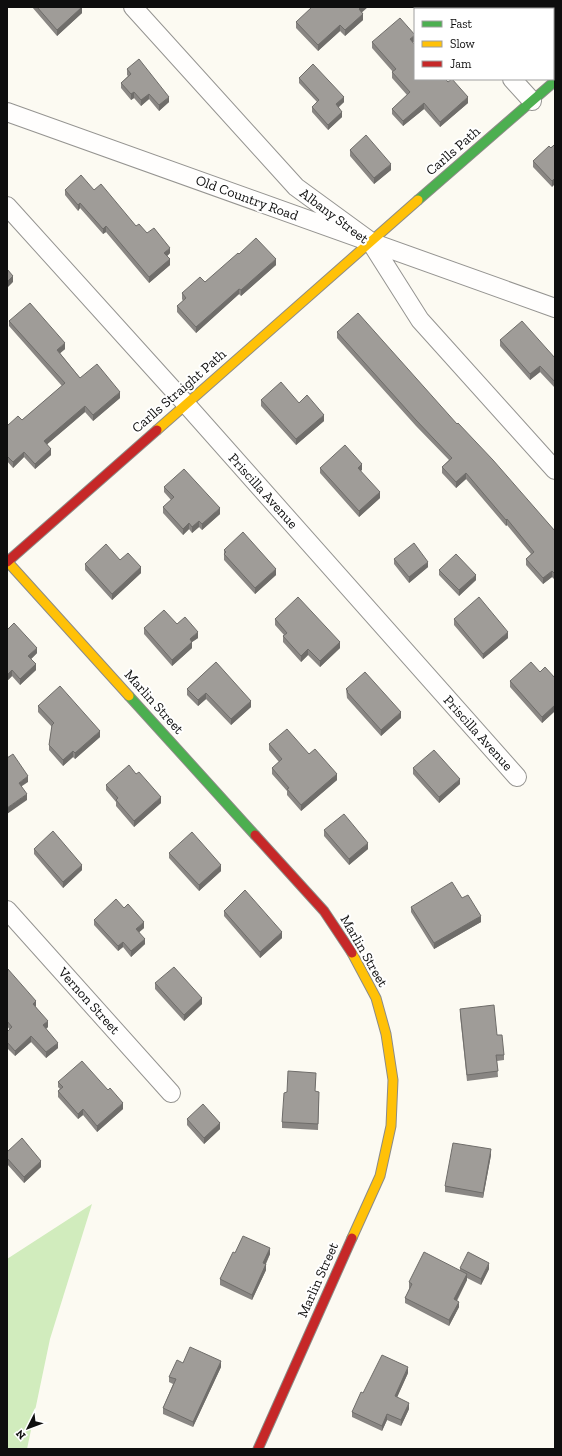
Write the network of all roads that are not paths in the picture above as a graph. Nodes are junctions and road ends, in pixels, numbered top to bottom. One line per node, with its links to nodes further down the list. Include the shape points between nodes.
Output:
1 (133, 7): 7 (street, Albany Street, via 296,187)
2 (513, 80): 4 (street)
3 (555, 81): 4 (street, Carlls Path)
4 (532, 101): 7 (street, Carlls Path)
5 (7, 112): 7 (street, Old Country Road)
6 (7, 206): 9 (street, Priscilla Avenue)
7 (370, 241): 8 (street, Old Country Road); 9 (street, Carlls Straight Path); 10 (street, Albany Street, via 420,320)
8 (555, 308)
9 (186, 404): 11 (street, Carlls Straight Path); 12 (street, Priscilla Avenue)
10 (555, 470)
11 (7, 562): 15 (street, Marlin Street, via 324,911 355,957 376,998 393,1080 391,1126 380,1176)
12 (517, 777)
13 (7, 910): 14 (street, Vernon Street)
14 (171, 1093)
15 (258, 1449)

